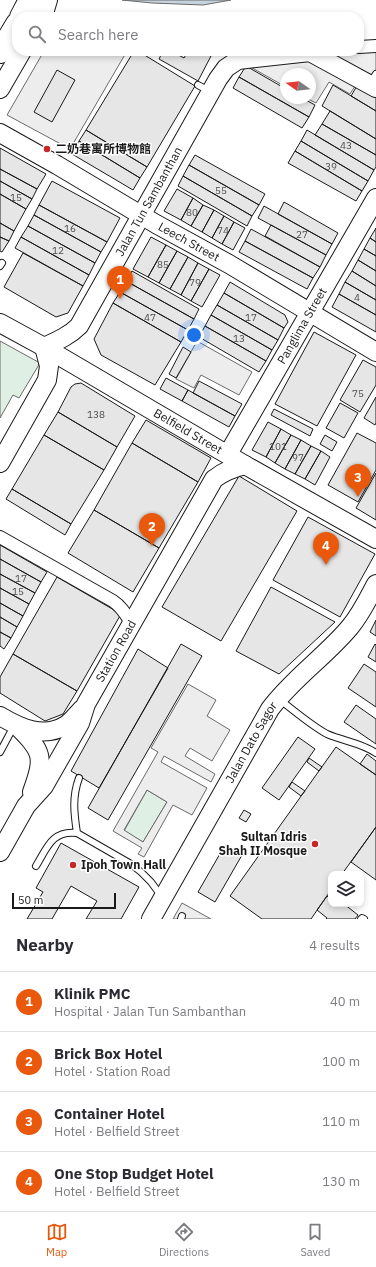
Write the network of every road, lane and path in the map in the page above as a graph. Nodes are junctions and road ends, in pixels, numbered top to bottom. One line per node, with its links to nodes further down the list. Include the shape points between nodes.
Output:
1 (30, 0): 3 (highway)
2 (48, 0): 4 (street)
3 (23, 12)
4 (44, 12)
5 (12, 32): 8 (highway)
6 (376, 46): 7 (street)
7 (364, 47)
8 (0, 52)
9 (19, 56): 13 (street)
10 (272, 56): 16 (street, Jalan Tun Sambanthan, via 238,60 204,89)
11 (325, 56): 12 (street)
12 (374, 82)
13 (0, 89)
14 (0, 133): 16 (street, Leech Street)
15 (376, 198): 17 (street, Panglima Street)
16 (141, 216): 17 (street, Leech Street); 19 (street, Jalan Tun Sambanthan, via 79,326 60,341)
17 (310, 311): 20 (street, Leech Street); 21 (street, Panglima Street)
18 (0, 323): 19 (street, Belfield Street)
19 (44, 347): 21 (street, Belfield Street); 22 (street, via 49,366 46,380)
20 (376, 352)
21 (228, 454): 23 (street, Belfield Street)
22 (0, 463)
23 (245, 465): 25 (street, Belfield Street); 27 (street, Station Road, via 229,469 214,479)
24 (0, 537): 27 (street, via 113,600)
25 (376, 540)
26 (376, 584): 28 (street, Jalan Dato Sagor, via 350,627)
27 (132, 624): 29 (street, Station Road)
28 (278, 699): 32 (lane, via 325,733 369,748); 38 (street, Jalan Dato Sagor, via 264,719)
29 (86, 704): 30 (street, via 66,725 54,730 30,730); 34 (street, Station Road, via 80,723 44,786)
30 (8, 720): 31 (lane); 34 (street, via 39,753 39,771)
31 (0, 752)
32 (376, 753)
33 (79, 778): 35 (lane, via 73,799)
34 (26, 806): 36 (street, Station Road)
35 (77, 832): 37 (lane, via 68,831 51,841); 38 (lane, via 131,864 151,882)
36 (0, 852)
37 (36, 866)
38 (162, 898): 39 (street, Jalan Dato Sagor)
39 (151, 919)
40 (361, 919): 41 (lane)
41 (364, 919)

